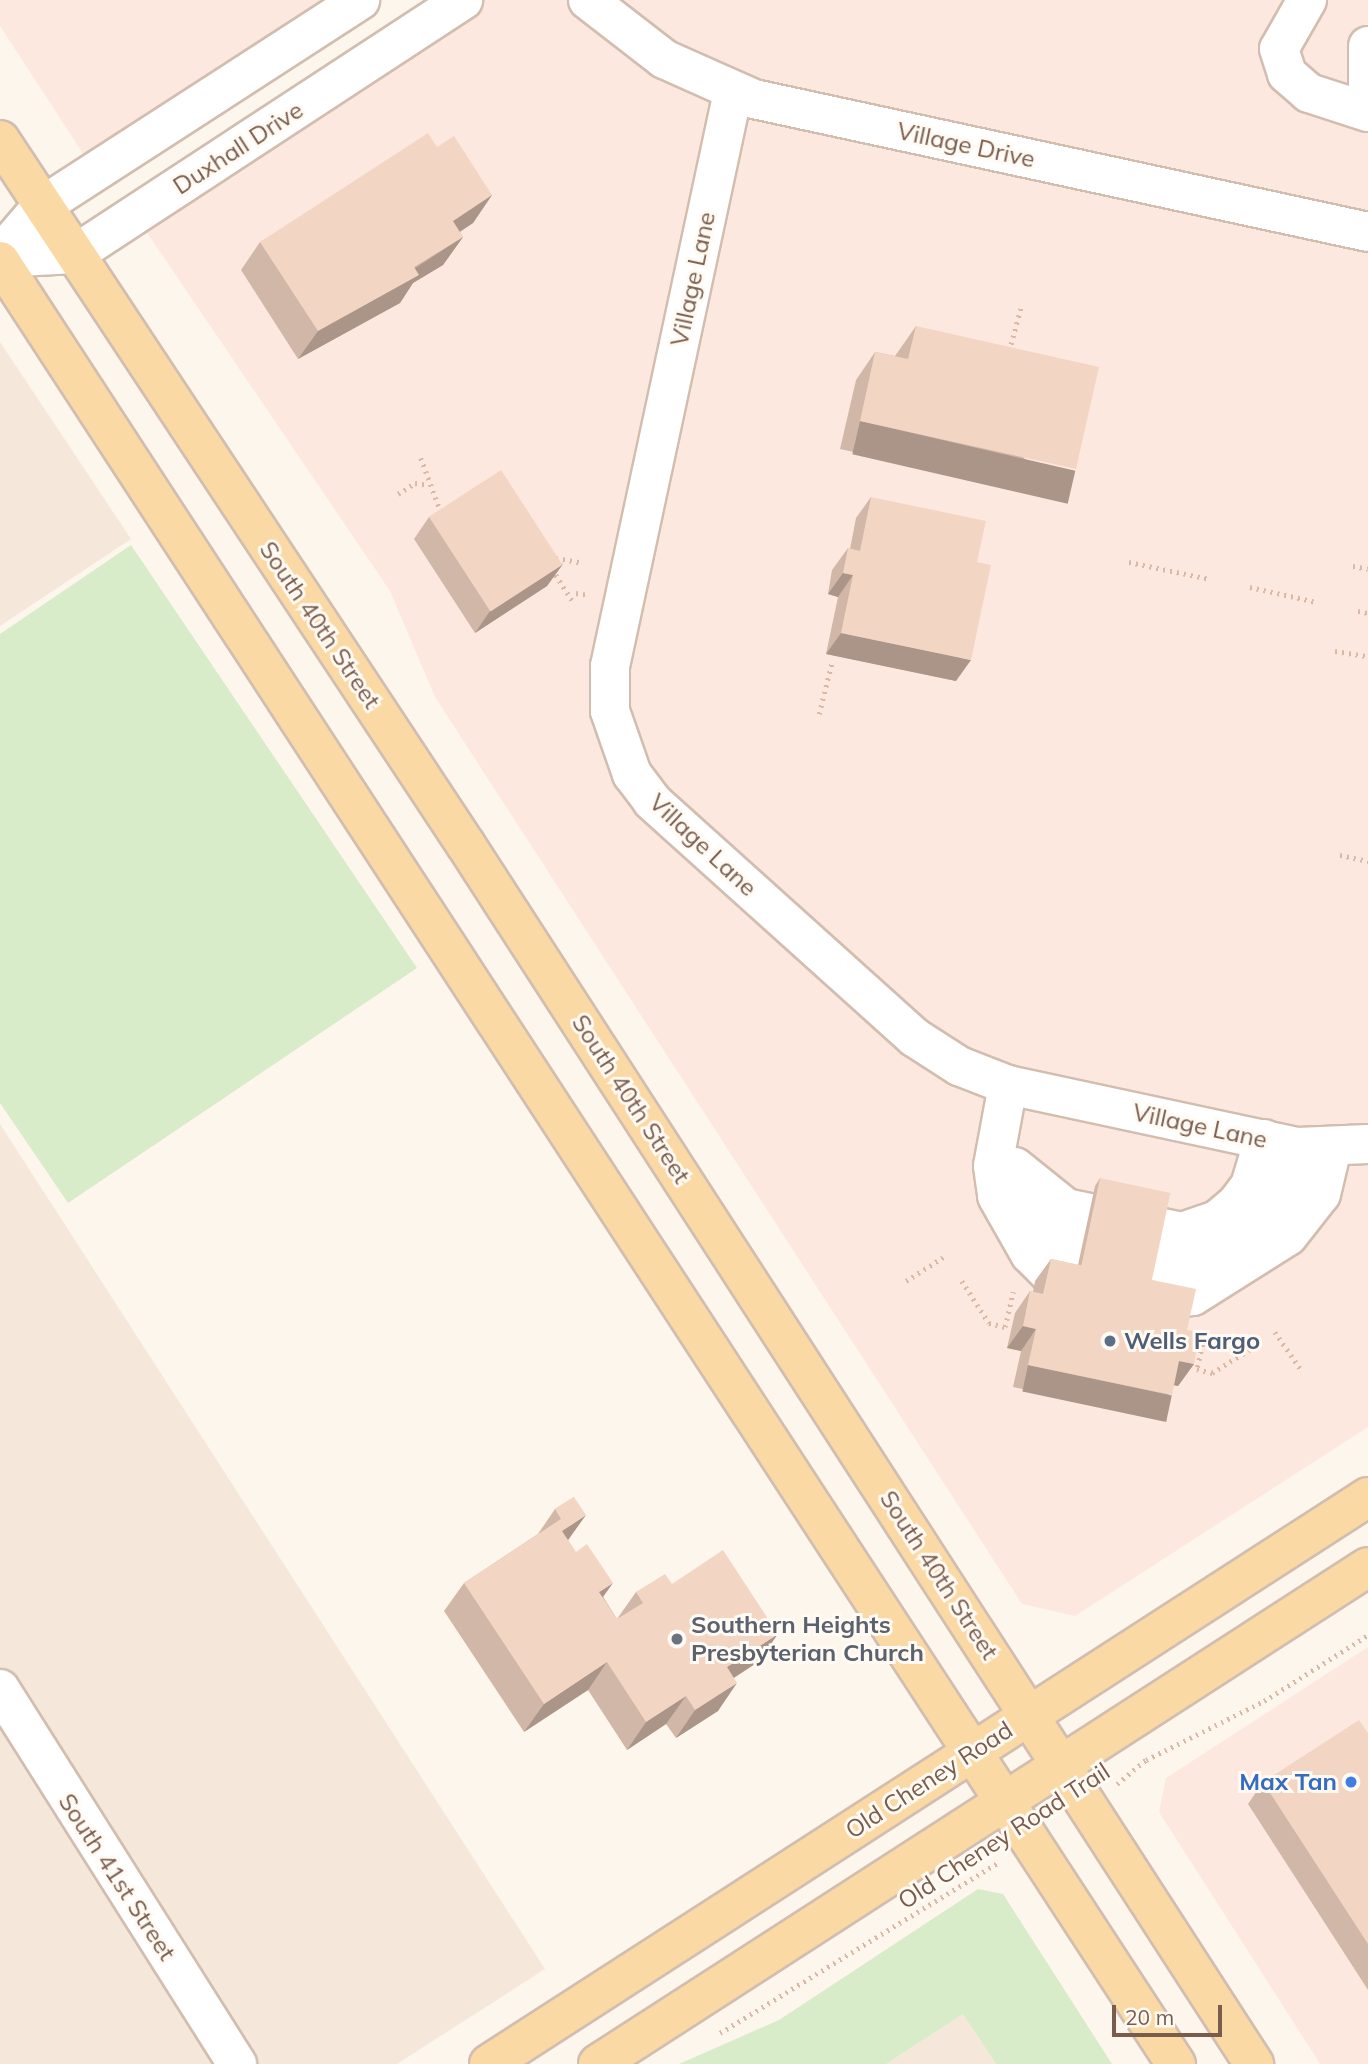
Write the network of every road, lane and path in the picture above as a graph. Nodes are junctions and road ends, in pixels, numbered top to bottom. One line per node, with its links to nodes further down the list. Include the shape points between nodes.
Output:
1 (360, 0): 10 (street)
2 (463, 0): 12 (street, Duxhall Drive)
3 (588, 0): 6 (street, Village Drive, via 647,49)
4 (1307, 0): 8 (street, via 1279,49 1287,74 1309,93)
5 (1368, 46): 7 (street)
6 (733, 92): 11 (street, Village Drive); 36 (street, Village Lane, via 610,666 618,743 652,801 914,1037 959,1066)
7 (1368, 93)
8 (1368, 112)
9 (0, 140): 10 (main road, South 40th Street)
10 (42, 206): 12 (main road, South 40th Street); 13 (street)
11 (1368, 232)
12 (75, 254): 13 (street); 55 (main road, South 40th Street)
13 (0, 258): 56 (main road)
14 (1021, 307): 15 (path)
15 (1005, 366)
16 (421, 458): 17 (path)
17 (428, 485): 18 (path, via 415,483); 19 (path)
18 (398, 494)
19 (441, 512)
20 (1129, 562): 24 (path)
21 (583, 563): 27 (path, via 543,555)
22 (1353, 566): 23 (path)
23 (1368, 569)
24 (1210, 579)
25 (1250, 587): 26 (path)
26 (1316, 602)
27 (574, 603)
28 (1358, 611): 29 (path)
29 (1368, 613)
30 (1335, 651): 31 (path)
31 (1368, 656)
32 (832, 662): 33 (path)
33 (819, 714)
34 (1340, 855): 35 (path)
35 (1368, 861)
36 (1008, 1085): 37 (street); 38 (street, Village Lane)
37 (995, 1132): 38 (street, via 1039,1209 1067,1226 1168,1251 1209,1239 1244,1214); 38 (street, via 997,1196 1039,1266 1068,1280 1163,1300 1192,1296 1288,1236 1321,1194)
38 (1300, 1143)
39 (945, 1256): 40 (path)
40 (906, 1281)
41 (962, 1281): 44 (path, via 989,1323)
42 (1016, 1281): 44 (path)
43 (1208, 1322): 49 (path)
44 (1005, 1327): 45 (path)
45 (1012, 1328)
46 (1275, 1332): 50 (path)
47 (1255, 1346): 49 (path, via 1212,1373)
48 (1190, 1368): 49 (path)
49 (1198, 1369)
50 (1301, 1371)
51 (1368, 1496): 55 (main road, Old Cheney Road)
52 (1368, 1567): 57 (main road)
53 (1368, 1634): 59 (path, Old Cheney Road Trail, via 1264,1701 1146,1760)
54 (0, 1689): 62 (street, South 41st Street)
55 (1029, 1715): 56 (main road, Old Cheney Road); 57 (main road, South 40th Street)
56 (973, 1752): 58 (main road); 63 (main road, Old Cheney Road)
57 (1061, 1763): 58 (main road); 59 (main road, South 40th Street)
58 (1006, 1800): 60 (main road); 64 (main road)
59 (1088, 1806): 66 (main road, South 40th Street)
60 (1033, 1841): 61 (path, Old Cheney Road Trail); 65 (main road)
61 (714, 2036)
62 (237, 2064)
63 (489, 2064)
64 (598, 2064)
65 (1176, 2064)
66 (1254, 2064)

